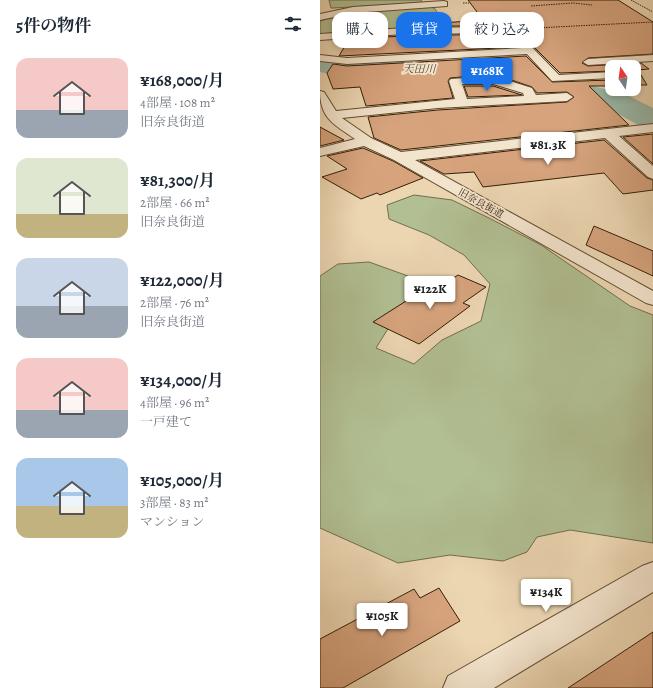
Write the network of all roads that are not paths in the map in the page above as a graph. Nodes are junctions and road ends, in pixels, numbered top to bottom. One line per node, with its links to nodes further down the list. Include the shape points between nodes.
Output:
1 (445, 4): 2 (street, via 353,10)
2 (320, 17)
3 (320, 37): 4 (street, via 404,31 500,30 514,34)
4 (528, 50): 5 (street, via 347,61); 9 (street)
5 (320, 58)
6 (650, 61): 7 (street)
7 (574, 63)
8 (558, 64): 9 (street)
9 (543, 65): 10 (street, via 556,79)
10 (605, 76)
11 (320, 95): 15 (street, 旧奈良街道)
12 (567, 98): 13 (street)
13 (532, 99): 14 (street); 14 (street, via 528,91 494,80 455,81)
14 (462, 103): 15 (street)
15 (333, 115): 18 (street, 旧奈良街道)
16 (653, 128): 17 (street)
17 (608, 133): 20 (street); 21 (street)
18 (366, 141): 19 (street); 20 (street, 旧奈良街道)
19 (320, 152)
20 (399, 157): 22 (street, 旧奈良街道)
21 (653, 174)
22 (653, 299)
23 (653, 576): 24 (street)
24 (461, 688)

